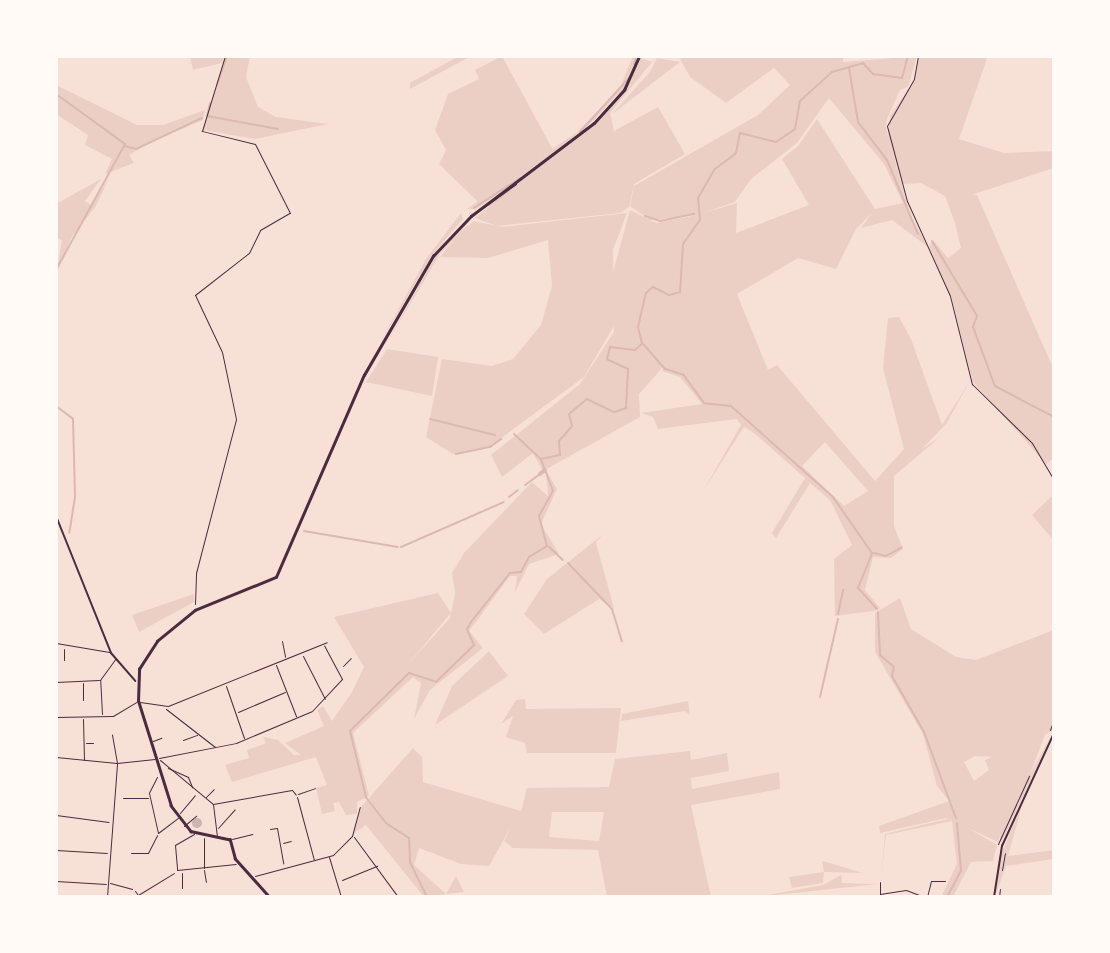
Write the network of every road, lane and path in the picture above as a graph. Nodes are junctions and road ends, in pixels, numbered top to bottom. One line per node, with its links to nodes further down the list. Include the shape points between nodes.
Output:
1 (225, 56): 6 (path, via 202,131 256,144 290,213 260,230 249,253 195,295 222,352 236,419 196,573)
2 (639, 56): 6 (main road, via 617,100 479,209 433,256 369,366 281,571 253,591)
3 (918, 56): 4 (path, via 914,79 887,126 907,201 950,296 972,384 1032,443)
4 (1054, 480)
5 (56, 516): 12 (street)
6 (195, 610): 22 (main road, via 155,644)
7 (282, 641): 16 (street)
8 (327, 642): 11 (street)
9 (56, 643): 10 (street)
10 (64, 644): 12 (street); 17 (path)
11 (324, 645): 13 (street); 19 (street)
12 (111, 653): 15 (street)
13 (302, 654): 16 (street); 28 (street)
14 (351, 658): 19 (street)
15 (115, 659): 20 (street); 22 (street)
16 (285, 659): 18 (street)
17 (64, 660)
18 (276, 663): 24 (street); 25 (street)
19 (341, 667): 28 (street, via 340,685)
20 (100, 680): 21 (street); 31 (street)
21 (83, 681): 23 (street); 26 (street)
22 (135, 681): 27 (main road)
23 (56, 682)
24 (226, 686): 29 (street); 30 (street)
25 (286, 692): 30 (street); 34 (street)
26 (83, 700)
27 (138, 701): 29 (street); 31 (street, via 113,716); 43 (main road)
28 (326, 701): 34 (street)
29 (164, 707): 38 (street)
30 (236, 713): 42 (street)
31 (102, 716): 32 (street)
32 (82, 717): 33 (street); 44 (street)
33 (56, 718)
34 (297, 718): 42 (street)
35 (1054, 719): 39 (path)
36 (1054, 733): 85 (street)
37 (112, 734): 51 (street)
38 (197, 735): 41 (street); 46 (street)
39 (1048, 737)
40 (161, 738): 43 (street)
41 (183, 740)
42 (245, 740): 46 (street)
43 (148, 742): 50 (main road)
44 (83, 743): 45 (street); 49 (street)
45 (93, 743)
46 (216, 747): 48 (street)
47 (56, 757): 49 (street)
48 (159, 758): 50 (street); 52 (street)
49 (84, 760): 51 (street)
50 (153, 760): 51 (street); 54 (main road)
51 (117, 764): 69 (street)
52 (166, 767): 56 (street); 56 (street, via 188,777)
53 (1032, 771): 84 (path)
54 (158, 777): 60 (street); 68 (main road)
55 (315, 788): 59 (street)
56 (192, 789): 58 (street)
57 (214, 789): 62 (street)
58 (196, 794): 62 (street); 68 (street)
59 (296, 795): 63 (street, via 292,790); 90 (street)
60 (150, 797): 61 (street); 75 (street)
61 (123, 798)
62 (205, 799): 63 (street)
63 (213, 804): 73 (street)
64 (360, 807): 80 (street)
65 (235, 809): 73 (street)
66 (56, 815): 69 (street)
67 (196, 816): 70 (street)
68 (177, 817): 70 (main road); 75 (street)
69 (111, 822): 87 (street)
70 (184, 826): 76 (main road)
71 (284, 827): 72 (street)
72 (277, 828): 74 (street); 83 (street)
73 (217, 830): 79 (street)
74 (270, 830)
75 (158, 833): 88 (street, via 148,853)
76 (195, 833): 78 (main road); 94 (street, via 177,841)
77 (252, 834): 81 (street)
78 (204, 835): 79 (main road); 95 (street)
79 (217, 836): 81 (main road)
80 (352, 836): 89 (street); 93 (street)
81 (230, 840): 91 (main road)
82 (291, 841): 83 (street)
83 (281, 844): 92 (street)
84 (998, 844)
85 (1002, 846): 97 (path, via 1007,865); 115 (street)
86 (56, 850): 87 (street)
87 (109, 853): 105 (street)
88 (131, 853)
89 (330, 857): 90 (street); 100 (street)
90 (314, 861): 92 (street)
91 (238, 862): 95 (street); 98 (main road)
92 (283, 865): 98 (street)
93 (379, 865): 100 (street); 113 (street)
94 (175, 867): 96 (street); 107 (path, via 138,895)
95 (204, 870): 96 (street); 102 (street)
96 (182, 873): 106 (street)
97 (1001, 873)
98 (255, 876): 110 (main road)
99 (56, 881): 105 (street)
100 (341, 881): 111 (street)
101 (945, 881): 114 (street, via 932,881)
102 (206, 882)
103 (880, 882): 108 (street)
104 (1000, 883): 116 (path)
105 (108, 884): 107 (street); 109 (street)
106 (182, 888)
107 (132, 889)
108 (880, 896): 114 (street, via 906,890)
109 (107, 897)
110 (269, 897)
111 (341, 897)
112 (395, 897): 113 (street)
113 (398, 897)
114 (925, 897)
115 (994, 897)
116 (999, 897)

